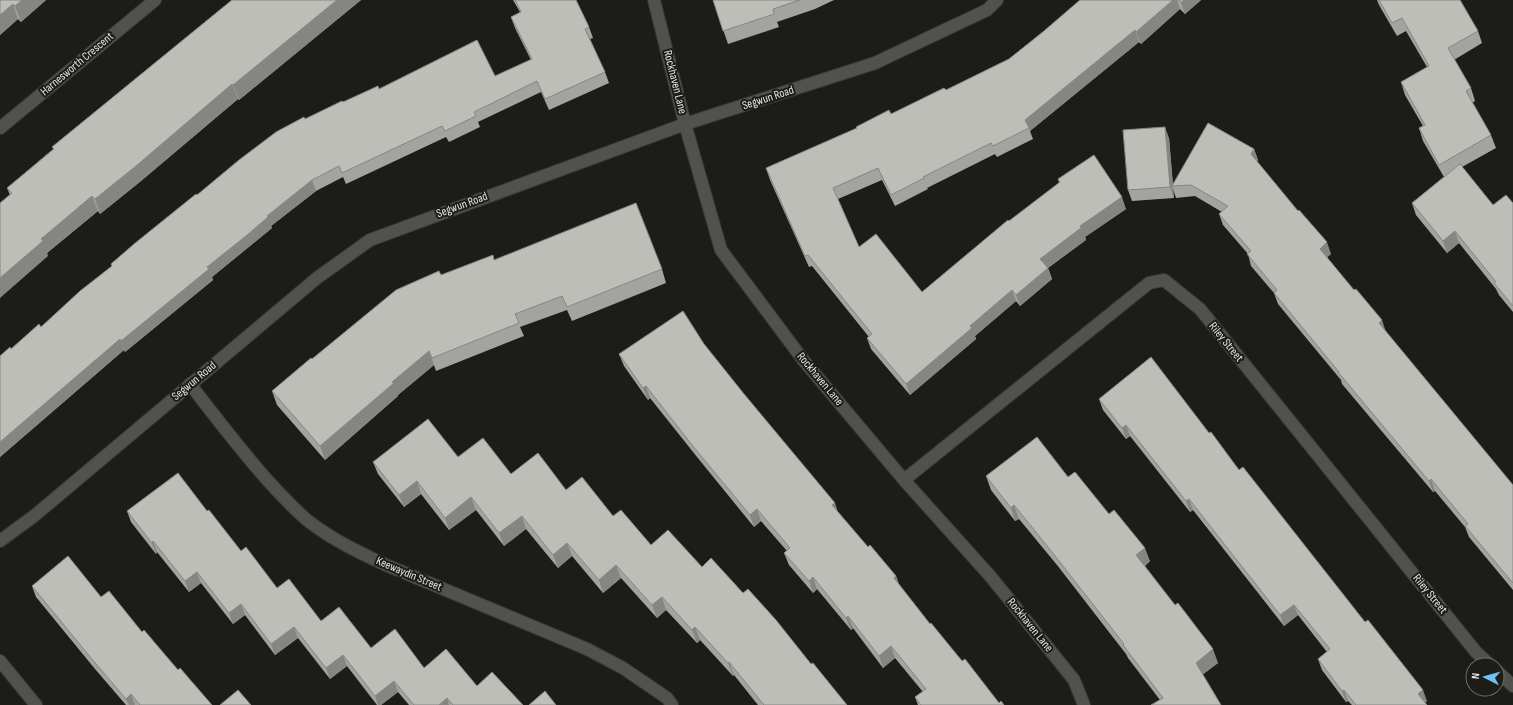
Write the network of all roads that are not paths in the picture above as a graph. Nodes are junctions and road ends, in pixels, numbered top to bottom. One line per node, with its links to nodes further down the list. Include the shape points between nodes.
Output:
1 (155, 0): 5 (street, Harnesworth Crescent)
2 (654, 0): 4 (street, Rockhaven Lane)
3 (998, 0): 4 (street, Segwun Road, via 986,10 875,63)
4 (685, 124): 6 (street, Segwun Road, via 370,240 317,278); 7 (street, Rockhaven Lane, via 721,250 804,361)
5 (0, 128)
6 (190, 384): 8 (street, Segwun Road, via 34,516); 14 (street, Keewaydin Street, via 250,461 281,495 307,520 330,536 386,565 586,648 623,668)
7 (904, 480): 9 (street, Riley Street, via 1148,283 1164,280 1200,309); 15 (street, Rockhaven Lane, via 991,577 1074,680)
8 (0, 541)
9 (1482, 657)
10 (0, 661): 13 (street)
11 (1505, 678): 12 (street)
12 (1513, 686)
13 (36, 705)
14 (672, 705)
15 (1084, 705)

